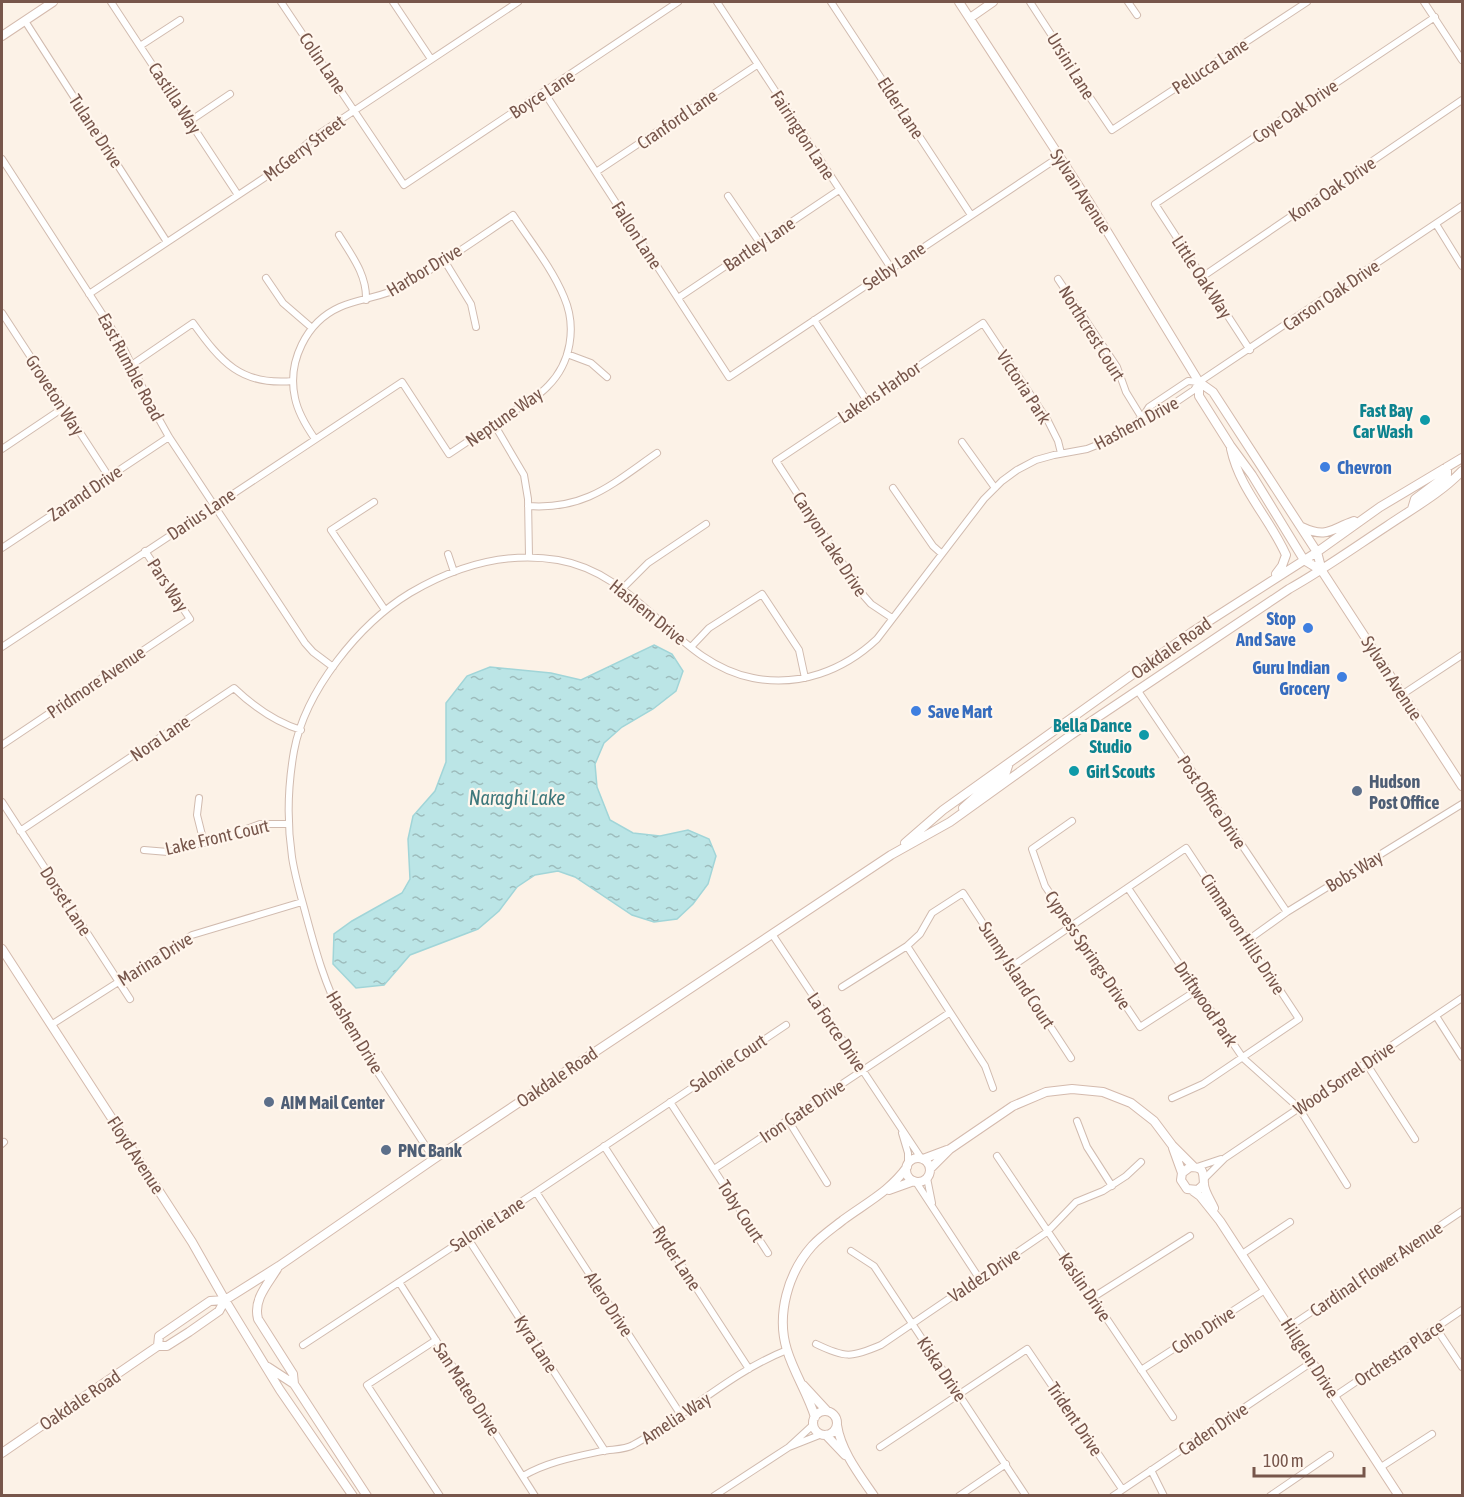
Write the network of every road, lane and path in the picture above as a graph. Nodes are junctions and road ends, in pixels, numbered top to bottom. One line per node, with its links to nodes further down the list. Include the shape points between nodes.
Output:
1 (53, 2): 21 (main road)
2 (111, 2): 23 (street, Castilla Way)
3 (281, 2): 30 (street, Colin Lane)
4 (393, 2): 24 (street)
5 (501, 2): 16 (street)
6 (518, 2): 16 (street, McGerry Street)
7 (678, 2): 27 (street, Boyce Lane)
8 (717, 2): 26 (street, Fairington Lane)
9 (831, 2): 43 (street, Elder Lane)
10 (959, 2): 19 (main road, Sylvan Avenue)
11 (993, 2): 19 (main road)
12 (1030, 2): 32 (street, Ursini Lane)
13 (1128, 2): 17 (street)
14 (1307, 2): 32 (street, Pelucca Lane)
15 (1424, 2): 18 (street)
16 (507, 9): 24 (street, McGerry Street)
17 (1137, 15)
18 (1435, 17): 25 (street); 40 (street, Coye Oak Drive)
19 (970, 18): 33 (main road, Sylvan Avenue)
20 (180, 20): 23 (street)
21 (24, 21): 22 (main road); 46 (street, Tulane Drive)
22 (2, 36)
23 (140, 46): 31 (street, Castilla Way)
24 (431, 59): 30 (street, McGerry Street)
25 (1462, 60)
26 (757, 65): 35 (street, Cranford Lane); 37 (street, Fairington Lane)
27 (544, 92): 35 (street, Fallon Lane); 36 (street, Boyce Lane)
28 (230, 94): 31 (street)
29 (1462, 100): 52 (street, Kona Oak Drive)
30 (354, 111): 36 (street, Colin Lane); 38 (street, McGerry Street)
31 (190, 121): 38 (street, Castilla Way)
32 (1112, 130)
33 (1059, 157): 43 (street, Selby Lane); 68 (main road, Sylvan Avenue)
34 (2, 159): 54 (street, East Rumble Road)
35 (596, 172): 55 (street, Fallon Lane)
36 (404, 185)
37 (839, 190): 47 (street, Bartley Lane); 50 (street, Fairington Lane)
38 (238, 195): 46 (street, McGerry Street)
39 (728, 196): 47 (street)
40 (1155, 204): 52 (street, Little Oak Way)
41 (1462, 206): 44 (street, Carson Oak Drive)
42 (513, 215): 48 (street, Harbor Drive); 63 (street, Neptune Way, via 564,295 571,319)
43 (971, 215): 50 (street, Selby Lane)
44 (1436, 224): 49 (street); 62 (street, Carson Oak Drive)
45 (339, 235): 56 (street, via 360,269)
46 (167, 242): 54 (street, McGerry Street)
47 (760, 243): 55 (street, Bartley Lane)
48 (444, 260): 56 (street, Harbor Drive, via 393,292); 60 (street, via 471,304)
49 (1462, 266)
50 (891, 268): 58 (street, Selby Lane)
51 (266, 278): 61 (street, via 283,303)
52 (1202, 278): 62 (street, Little Oak Way)
53 (1058, 279): 71 (street, Northcrest Court, via 1117,366 1126,392)
54 (89, 294): 64 (street, East Rumble Road)
55 (678, 298): 66 (street, Fallon Lane)
56 (366, 300): 61 (street, Harbor Drive, via 339,307)
57 (2, 313): 70 (street, Groveton Way)
58 (814, 320): 66 (street, Selby Lane); 69 (street)
59 (983, 323): 69 (street, Lakens Harbor); 79 (street, Victoria Park, via 1048,421)
60 (476, 327)
61 (312, 328): 67 (street, Harbor Drive, via 300,348)
62 (1250, 350): 68 (street, Carson Oak Drive)
63 (567, 354): 65 (street, via 591,363); 72 (street, Neptune Way, via 548,387)
64 (133, 364): 67 (street, via 193,323 214,353 233,369 268,382); 73 (street, East Rumble Road)
65 (607, 377)
66 (729, 377)
67 (293, 381): 74 (street, Harbor Drive, via 298,409)
68 (1199, 382): 71 (street, Hashem Drive, via 1194,390 1154,417); 71 (street, via 1188,381 1149,407); 76 (main road, Sylvan Avenue, via 1199,396); 94 (main road, Sylvan Avenue, via 1213,392)
69 (867, 400): 82 (street, Lakens Harbor)
70 (63, 408): 77 (street); 85 (street, Groveton Way)
71 (1142, 418): 79 (street, Hashem Drive, via 1100,444)
72 (494, 424): 80 (street, Neptune Way); 90 (street, via 524,475)
73 (169, 437): 85 (street, Zarand Drive); 89 (street, East Rumble Road)
74 (315, 439): 80 (street, Darius Lane, via 402,382); 89 (street, Darius Lane)
75 (962, 442): 87 (street)
76 (1230, 445): 101 (main road, Sylvan Avenue); 104 (main road, via 1243,484 1286,555)
77 (2, 449)
78 (657, 453): 90 (street, via 581,501)
79 (1061, 453): 87 (street, Hashem Drive, via 1023,467)
80 (449, 454)
81 (1462, 458): 83 (main road, Oakdale Road)
82 (776, 461): 107 (street, Canyon Lake Drive, via 864,596)
83 (1447, 467): 91 (main road, via 1447,475 1415,500); 92 (main road, Oakdale Road)
84 (1462, 471): 91 (main road, Oakdale Road)
85 (109, 477): 95 (street, Zarand Drive)
86 (893, 488): 99 (street)
87 (995, 488): 99 (street, Hashem Drive)
88 (374, 502): 106 (street, via 331,530)
89 (214, 505): 96 (street, Darius Lane); 112 (street, East Rumble Road, via 305,643)
90 (528, 506): 100 (street)
91 (1412, 510): 102 (main road, Oakdale Road)
92 (1363, 519): 94 (main road, via 1326,533); 97 (main road, Oakdale Road)
93 (706, 524): 105 (street, via 648,563)
94 (1302, 527): 97 (main road, Sylvan Avenue)
95 (2, 548)
96 (145, 551): 108 (street, Pars Way); 109 (street, Darius Lane)
97 (1317, 552): 101 (main road, Oakdale Road); 102 (main road, Sylvan Avenue)
98 (448, 554): 103 (street)
99 (942, 554): 107 (street, Hashem Drive)
100 (529, 556): 103 (street, Hashem Drive, via 488,560); 105 (street, Hashem Drive, via 581,566)
101 (1304, 560): 102 (main road, Sylvan Avenue); 104 (main road, Oakdale Road)
102 (1322, 571): 114 (main road, Oakdale Road); 115 (main road, Sylvan Avenue)
103 (454, 572): 106 (street, Hashem Drive)
104 (1272, 579): 118 (main road, Oakdale Road)
105 (623, 588): 110 (street, Hashem Drive)
106 (385, 610): 112 (street, Hashem Drive)
107 (892, 618): 113 (street, Hashem Drive, via 877,639 857,656)
108 (190, 619): 117 (street, Pridmore Avenue)
109 (2, 647)
110 (691, 647): 113 (street, Hashem Drive, via 722,668 751,678); 113 (street, via 709,628 762,594 799,650)
111 (1462, 655): 115 (street)
112 (333, 667): 116 (street, Hashem Drive)
113 (805, 678)
114 (1138, 691): 124 (main road, Oakdale Road); 132 (street, Post Office Drive)
115 (1403, 694): 119 (main road, Sylvan Avenue)
116 (301, 730): 125 (street, Hashem Drive, via 294,751); 126 (street, Nora Lane, via 258,709 234,688)
117 (2, 745)
118 (1009, 763): 124 (main road, via 1001,778 969,801); 129 (main road, Oakdale Road, via 943,810)
119 (1462, 786)
120 (199, 798): 127 (street, via 197,816)
121 (2, 802): 126 (street, Dorset Lane)
122 (1462, 804): 132 (street, Bobs Way)
123 (1072, 821): 133 (street, Cypress Springs Drive, via 1032,849 1045,886)
124 (950, 822): 129 (main road, Oakdale Road)
125 (289, 825): 127 (street, Lake Front Court, via 260,824); 131 (street, Hashem Drive)
126 (20, 831): 139 (street, Dorset Lane)
127 (204, 843): 128 (street, Lake Front Court, via 168,852)
128 (144, 850)
129 (891, 855): 134 (main road, Oakdale Road)
130 (1128, 888): 133 (street); 135 (street, Cimmaron Hills Drive, via 1186,848); 141 (street, Driftwood Park)
131 (302, 902): 139 (street, Marina Drive, via 192,935); 166 (street, Hashem Drive, via 317,958 343,1019)
132 (1287, 912): 135 (street, Bobs Way)
133 (1072, 926): 138 (street); 141 (street, Cypress Springs Drive, via 1140,1027)
134 (772, 934): 152 (street, La Force Drive); 166 (main road, Oakdale Road)
135 (1248, 940): 150 (street, Cimmaron Hills Drive, via 1299,1019)
136 (907, 946): 138 (street, Sunny Island Court, via 920,934 932,913 963,893); 140 (street); 144 (street)
137 (2, 949): 146 (main road, Floyd Avenue)
138 (1011, 967): 149 (street, Sunny Island Court)
139 (118, 981): 143 (street, Dorset Lane); 146 (street, Marina Drive)
140 (842, 987)
141 (1197, 990): 150 (street, Driftwood Park)
142 (1462, 998): 145 (street, Wood Sorrel Drive)
143 (130, 999)
144 (950, 1013): 152 (street, Iron Gate Drive); 153 (street, via 985,1066)
145 (1436, 1016): 148 (street); 151 (street, Wood Sorrel Drive)
146 (51, 1025): 197 (main road, Floyd Avenue, via 192,1242)
147 (786, 1025): 155 (street, Salonie Court)
148 (1462, 1057)
149 (1071, 1058)
150 (1243, 1058): 154 (street, via 1203,1084); 156 (street, Driftwood Park)
151 (1366, 1063): 156 (street, Wood Sorrel Drive); 160 (street)
152 (862, 1071): 157 (street, Iron Gate Drive); 159 (street, La Force Drive)
153 (993, 1088)
154 (1172, 1098)
155 (670, 1102): 162 (street, Salonie Lane); 171 (street, Toby Court)
156 (1299, 1108): 165 (street, Wood Sorrel Drive); 177 (street, Driftwood Park)
157 (788, 1120): 171 (street, Iron Gate Drive); 176 (street)
158 (1077, 1121): 178 (street, via 1087,1148)
159 (902, 1130): 167 (street, La Force Drive); 169 (street, La Force Drive)
160 (1415, 1139)
161 (1172, 1144): 163 (main road, Hillglen Drive, via 1154,1121 1131,1103 1103,1092 1072,1089 1023,1100); 170 (main road, Hillglen Drive); 173 (main road, Hillglen Drive)
162 (604, 1146): 181 (street, Salonie Lane); 210 (street, Ryder Lane)
163 (950, 1149): 167 (main road, Hillglen Drive); 172 (main road, Hillglen Drive)
164 (997, 1156): 186 (street, Kaslin Drive)
165 (1225, 1158): 170 (street, Wood Sorrel Drive); 175 (street, Wood Sorrel Drive)
166 (434, 1159): 192 (main road, Oakdale Road)
167 (922, 1159): 169 (main road, via 914,1159); 172 (main road, La Force Drive, via 928,1163)
168 (1141, 1162): 178 (street, Valdez Drive)
169 (907, 1166): 174 (main road, La Force Drive, via 907,1174); 179 (main road)
170 (1195, 1167): 173 (main road); 175 (main road, Hillglen Drive, via 1202,1171)
171 (714, 1169): 190 (street, Toby Court)
172 (929, 1173): 174 (main road, via 922,1181); 182 (street, La Force Drive)
173 (1182, 1173): 180 (main road, Hillglen Drive, via 1184,1187)
174 (915, 1181): 179 (main road); 182 (street, La Force Drive)
175 (1204, 1181): 180 (main road); 184 (main road, Hillglen Drive)
176 (827, 1183)
177 (1347, 1185)
178 (1112, 1186): 186 (street, Valdez Drive, via 1076,1202)
179 (885, 1191): 206 (main road, via 829,1231 801,1260 784,1307)
180 (1193, 1191): 184 (main road, Hillglen Drive)
181 (536, 1192): 188 (street, Salonie Lane); 217 (street, Alero Drive)
182 (933, 1206): 193 (street, La Force Drive)
183 (1462, 1211): 200 (street, Cardinal Flower Avenue)
184 (1220, 1221): 191 (main road, Hillglen Drive)
185 (1290, 1222): 191 (street)
186 (1047, 1232): 193 (street, Valdez Drive); 196 (street, Kaslin Drive)
187 (1190, 1236): 196 (street)
188 (467, 1237): 194 (street, Salonie Lane); 225 (street, Kyra Lane)
189 (850, 1251): 199 (street, Kiska Drive, via 874,1266)
190 (768, 1253)
191 (1242, 1254): 195 (main road, Hillglen Drive)
192 (279, 1266): 197 (main road, Oakdale Road); 213 (main road, via 256,1311 293,1374)
193 (979, 1278): 199 (street, Valdez Drive)
194 (399, 1282): 202 (street, San Mateo Drive); 204 (street, Salonie Lane)
195 (1265, 1290): 200 (main road, Hillglen Drive); 211 (street, Coho Drive)
196 (1092, 1298): 211 (street, Kaslin Drive)
197 (225, 1300): 205 (main road, Oakdale Road, via 219,1311 189,1332 167,1346); 205 (main road, Oakdale Road, via 210,1301 183,1319 159,1336); 208 (main road, Floyd Avenue)
198 (1462, 1310): 201 (street, Orchestra Place)
199 (912, 1324): 203 (street, Valdez Drive, via 861,1353 839,1355); 214 (street, Kiska Drive)
200 (1289, 1327): 207 (main road, Hillglen Drive)
201 (1436, 1328): 209 (street); 215 (street, Orchestra Place)
202 (436, 1340): 232 (street, San Mateo Drive); 236 (street, via 367,1385)
203 (816, 1344)
204 (303, 1345)
205 (158, 1346): 226 (main road, Oakdale Road)
206 (787, 1350): 210 (street, Amelia Way); 212 (main road)
207 (1312, 1362): 215 (main road, Hillglen Drive); 231 (street, Caden Drive)
208 (266, 1365): 213 (main road, Floyd Avenue); 234 (main road, Floyd Avenue)
209 (1462, 1366)
210 (749, 1369): 217 (street, Amelia Way)
211 (1141, 1370): 218 (street, Kaslin Drive)
212 (801, 1382): 216 (main road); 219 (main road)
213 (294, 1384): 235 (main road, Floyd Avenue)
214 (960, 1395): 224 (street); 229 (street, Kiska Drive); 233 (street, Trident Drive, via 1027,1349)
215 (1335, 1396): 230 (main road, Hillglen Drive)
216 (827, 1411): 219 (main road); 220 (main road, via 835,1417)
217 (681, 1415): 225 (street, Amelia Way, via 631,1446)
218 (1173, 1417)
219 (815, 1420): 221 (main road, via 816,1429); 223 (street)
220 (837, 1425): 221 (main road, via 833,1432); 228 (main road)
221 (824, 1434): 223 (street); 228 (main road)
222 (1432, 1434): 230 (street)
223 (789, 1447): 238 (street)
224 (880, 1447)
225 (605, 1451): 232 (street, Amelia Way, via 555,1462)
226 (2, 1453)
227 (1330, 1455): 244 (street)
228 (850, 1459): 239 (main road)
229 (1006, 1464): 240 (street); 241 (street, Kiska Drive)
230 (1381, 1467): 245 (main road, Hillglen Drive)
231 (1151, 1470): 233 (street, Caden Drive); 243 (street)
232 (523, 1476): 237 (street, San Mateo Drive)
233 (1122, 1489): 242 (street, Caden Drive)
234 (353, 1496)
235 (367, 1496)
236 (440, 1496)
237 (535, 1496)
238 (714, 1496)
239 (874, 1496)
240 (959, 1496)
241 (1026, 1496)
242 (1113, 1496)
243 (1164, 1496)
244 (1270, 1496)
245 (1399, 1496)

